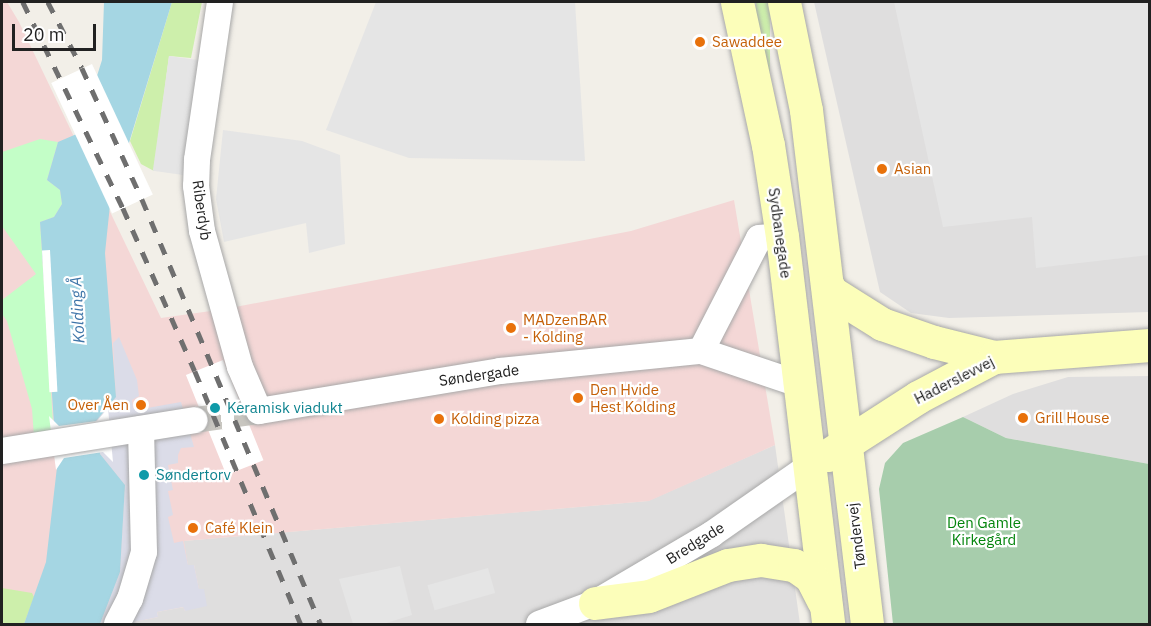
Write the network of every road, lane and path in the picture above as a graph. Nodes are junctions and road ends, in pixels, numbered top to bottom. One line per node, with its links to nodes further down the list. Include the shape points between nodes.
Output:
1 (220, 2): 10 (street, Riberdyb, via 196,186 202,231 240,367)
2 (737, 2): 4 (main road, Sydbanegade, via 768,146)
3 (784, 2): 5 (main road, via 806,110)
4 (782, 236): 7 (street, via 759,238); 9 (main road, Sydbanegade)
5 (827, 284): 8 (main road, via 831,291 882,324); 13 (main road)
6 (1149, 345): 8 (main road, Haderslevvej)
7 (701, 351): 9 (street, Søndergade); 10 (street, Søndergade, via 500,371)
8 (994, 357): 13 (main road, Haderslevvej, via 918,397)
9 (799, 384): 15 (main road, Sydbanegade)
10 (259, 411)
11 (195, 420): 12 (street)
12 (141, 429): 14 (street); 18 (street, via 144,552 130,599)
13 (844, 447): 15 (main road, Bredgade); 20 (main road, Tøndervej)
14 (2, 451)
15 (808, 467): 16 (street, Bredgade, via 712,534); 17 (main road)
16 (596, 603): 17 (main road, via 649,596 728,565 761,560 794,566 811,577); 19 (street, Bredgade)
17 (826, 614)
18 (117, 624)
19 (539, 624)
20 (867, 624)

